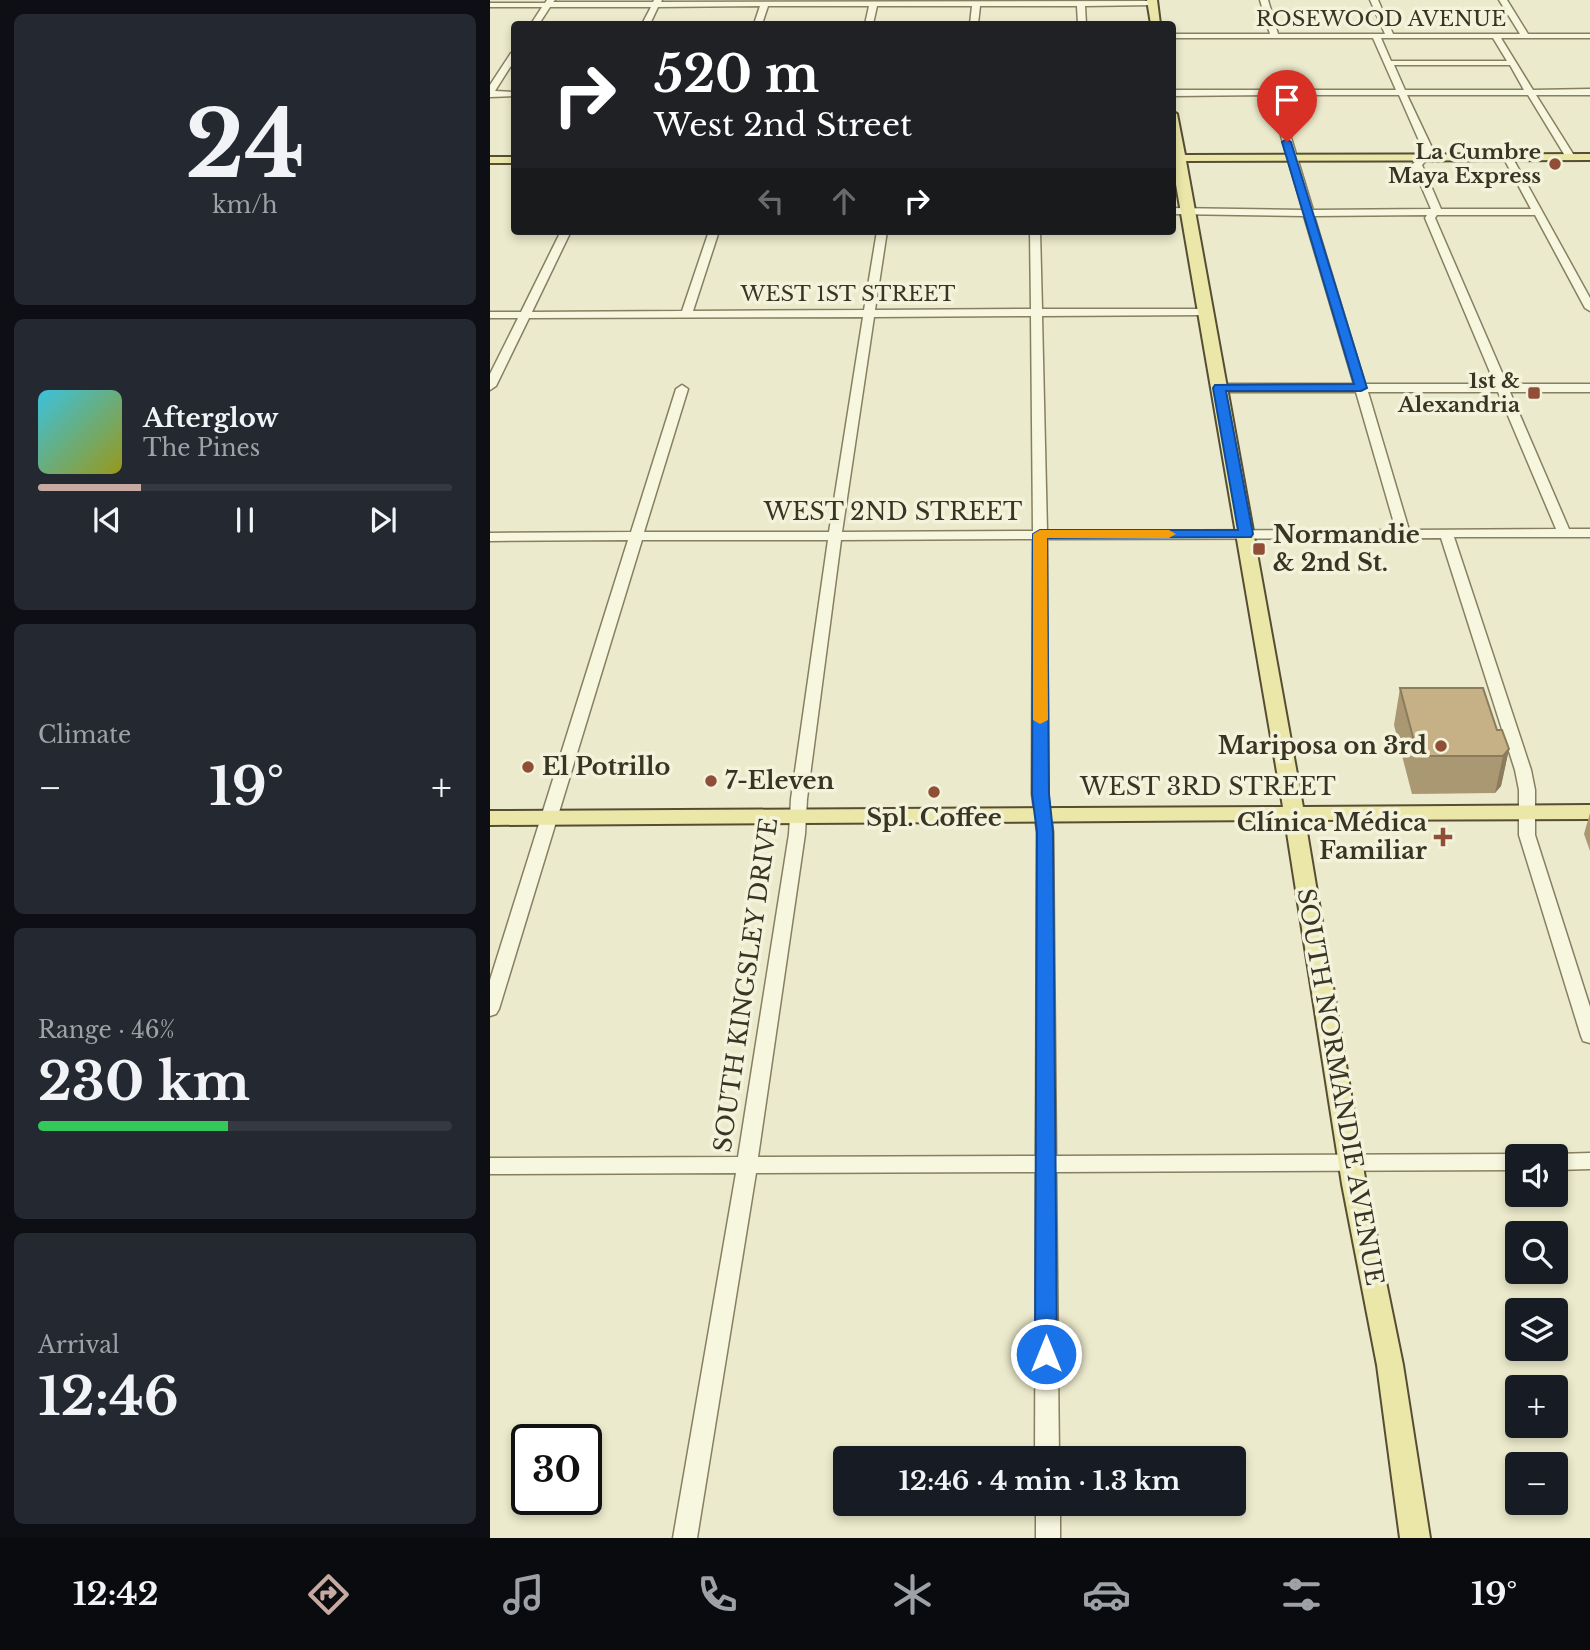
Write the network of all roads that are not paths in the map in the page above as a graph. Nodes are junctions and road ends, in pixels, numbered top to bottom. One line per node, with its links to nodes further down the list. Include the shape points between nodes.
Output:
1 (1264, 0): 21 (street)
2 (1374, 0): 23 (street)
3 (1503, 0): 25 (street)
4 (550, 2): 5 (street); 12 (street); 13 (street)
5 (657, 2): 6 (street); 14 (street)
6 (765, 2): 7 (street); 15 (street)
7 (874, 2): 10 (street); 16 (street)
8 (1035, 2): 10 (street); 11 (street)
9 (1152, 2): 11 (street); 19 (main road)
10 (976, 3): 17 (street)
11 (1081, 3): 18 (street)
12 (490, 5)
13 (537, 21)
14 (648, 21)
15 (759, 21)
16 (870, 21)
17 (974, 21)
18 (1082, 21)
19 (1155, 21)
20 (1176, 36): 21 (street, ROSEWOOD AVENUE)
21 (1275, 36): 22 (street, ROSEWOOD AVENUE)
22 (1377, 36): 23 (street, ROSEWOOD AVENUE); 28 (street)
23 (1390, 36): 24 (street, ROSEWOOD AVENUE)
24 (1496, 36): 25 (street, ROSEWOOD AVENUE); 29 (street)
25 (1526, 36): 26 (street, ROSEWOOD AVENUE)
26 (1590, 36)
27 (511, 60): 33 (street)
28 (1389, 63): 29 (street); 30 (street)
29 (1512, 63): 31 (street)
30 (1404, 92): 31 (street); 35 (street); 39 (street, via 1429,152)
31 (1530, 92): 32 (street); 41 (street)
32 (1590, 92)
33 (490, 93): 36 (street)
34 (1176, 93): 35 (street)
35 (1273, 93): 38 (street)
36 (511, 94)
37 (1176, 158): 38 (main road); 46 (main road, SOUTH NORMANDIE AVENUE)
38 (1292, 158): 39 (main road); 49 (street)
39 (1423, 158): 40 (main road); 47 (street, via 1418,164)
40 (1508, 158): 41 (main road); 48 (street)
41 (1570, 158): 42 (main road)
42 (1590, 158)
43 (490, 160): 44 (main road)
44 (511, 160)
45 (1176, 211): 46 (street)
46 (1189, 212): 49 (street); 57 (main road, SOUTH NORMANDIE AVENUE)
47 (1435, 212): 48 (street); 49 (street); 62 (street, via 1430,218)
48 (1538, 212): 54 (street)
49 (1308, 213): 65 (street)
50 (564, 235): 60 (street)
51 (713, 235): 58 (street)
52 (881, 235): 55 (street, SOUTH KINGSLEY DRIVE)
53 (1035, 235): 56 (street)
54 (1590, 308)
55 (869, 313): 56 (street, WEST 1ST STREET); 58 (street, WEST 1ST STREET); 73 (street, SOUTH KINGSLEY DRIVE)
56 (1036, 313): 57 (street, WEST 1ST STREET); 70 (street)
57 (1206, 313): 64 (main road, SOUTH NORMANDIE AVENUE)
58 (686, 314): 60 (street, WEST 1ST STREET)
59 (490, 315): 60 (street, WEST 1ST STREET)
60 (525, 315): 61 (street)
61 (490, 386)
62 (1503, 387): 65 (street); 66 (street); 68 (street)
63 (682, 388): 75 (street)
64 (1219, 388): 65 (street); 71 (main road, SOUTH NORMANDIE AVENUE)
65 (1361, 388): 72 (street)
66 (1590, 388)
67 (1446, 533): 68 (street, WEST 2ND STREET); 72 (street, WEST 2ND STREET); 76 (street, via 1523,771)
68 (1564, 533): 69 (street, WEST 2ND STREET)
69 (1590, 533)
70 (1040, 534): 71 (street, WEST 2ND STREET); 73 (street, WEST 2ND STREET); 79 (street)
71 (1246, 534): 72 (street, WEST 2ND STREET); 78 (main road, SOUTH NORMANDIE AVENUE)
72 (1404, 534)
73 (836, 536): 75 (street, WEST 2ND STREET); 80 (street, SOUTH KINGSLEY DRIVE)
74 (490, 537): 75 (street, WEST 2ND STREET)
75 (638, 537): 81 (street)
76 (1527, 812): 77 (main road, WEST 3RD STREET); 78 (main road, WEST 3RD STREET); 84 (street, via 1527,835)
77 (1590, 812)
78 (1294, 813): 79 (main road, WEST 3RD STREET); 85 (main road, SOUTH NORMANDIE AVENUE)
79 (1043, 815): 80 (main road, WEST 3RD STREET); 90 (street)
80 (798, 816): 81 (main road, WEST 3RD STREET); 89 (street, SOUTH KINGSLEY DRIVE)
81 (551, 817): 82 (main road, WEST 3RD STREET); 83 (street)
82 (490, 818)
83 (490, 1009)
84 (1590, 1036)
85 (1351, 1161): 87 (street); 90 (street); 96 (main road, SOUTH NORMANDIE AVENUE, via 1390,1365)
86 (1590, 1161): 88 (street)
87 (1505, 1162)
88 (1568, 1162)
89 (747, 1163): 90 (street); 91 (street); 94 (street, SOUTH KINGSLEY DRIVE)
90 (1045, 1163): 92 (street)
91 (490, 1166)
92 (1047, 1446)
93 (1048, 1516): 95 (street)
94 (685, 1538)
95 (1048, 1538)
96 (1415, 1538)

